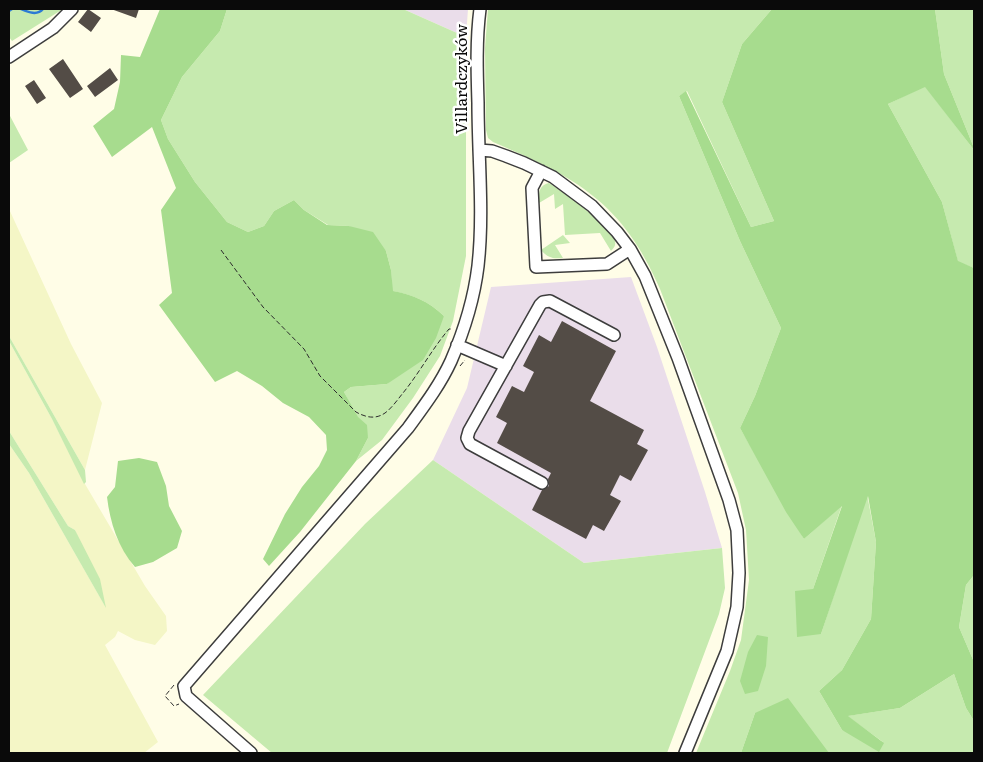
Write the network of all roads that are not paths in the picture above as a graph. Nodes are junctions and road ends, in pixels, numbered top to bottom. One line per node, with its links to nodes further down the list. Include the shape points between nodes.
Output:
1 (72, 9): 3 (street, via 53,28)
2 (480, 9): 4 (street, Villardczyków)
3 (9, 57)
4 (479, 150): 5 (street, via 492,151); 8 (street, Villardczyków, via 478,266)
5 (541, 171): 6 (street, via 592,206); 6 (street, via 532,188 536,266 607,264)
6 (630, 249): 12 (street, via 645,276 678,358 737,530 737,607 727,651)
7 (614, 335): 9 (street, via 550,301 543,302)
8 (457, 346): 9 (street); 11 (street, Villardczyków, via 433,394 408,428 185,683 186,696)
9 (506, 366): 10 (street, via 467,438 470,444)
10 (542, 483)
11 (251, 753)
12 (685, 753)

